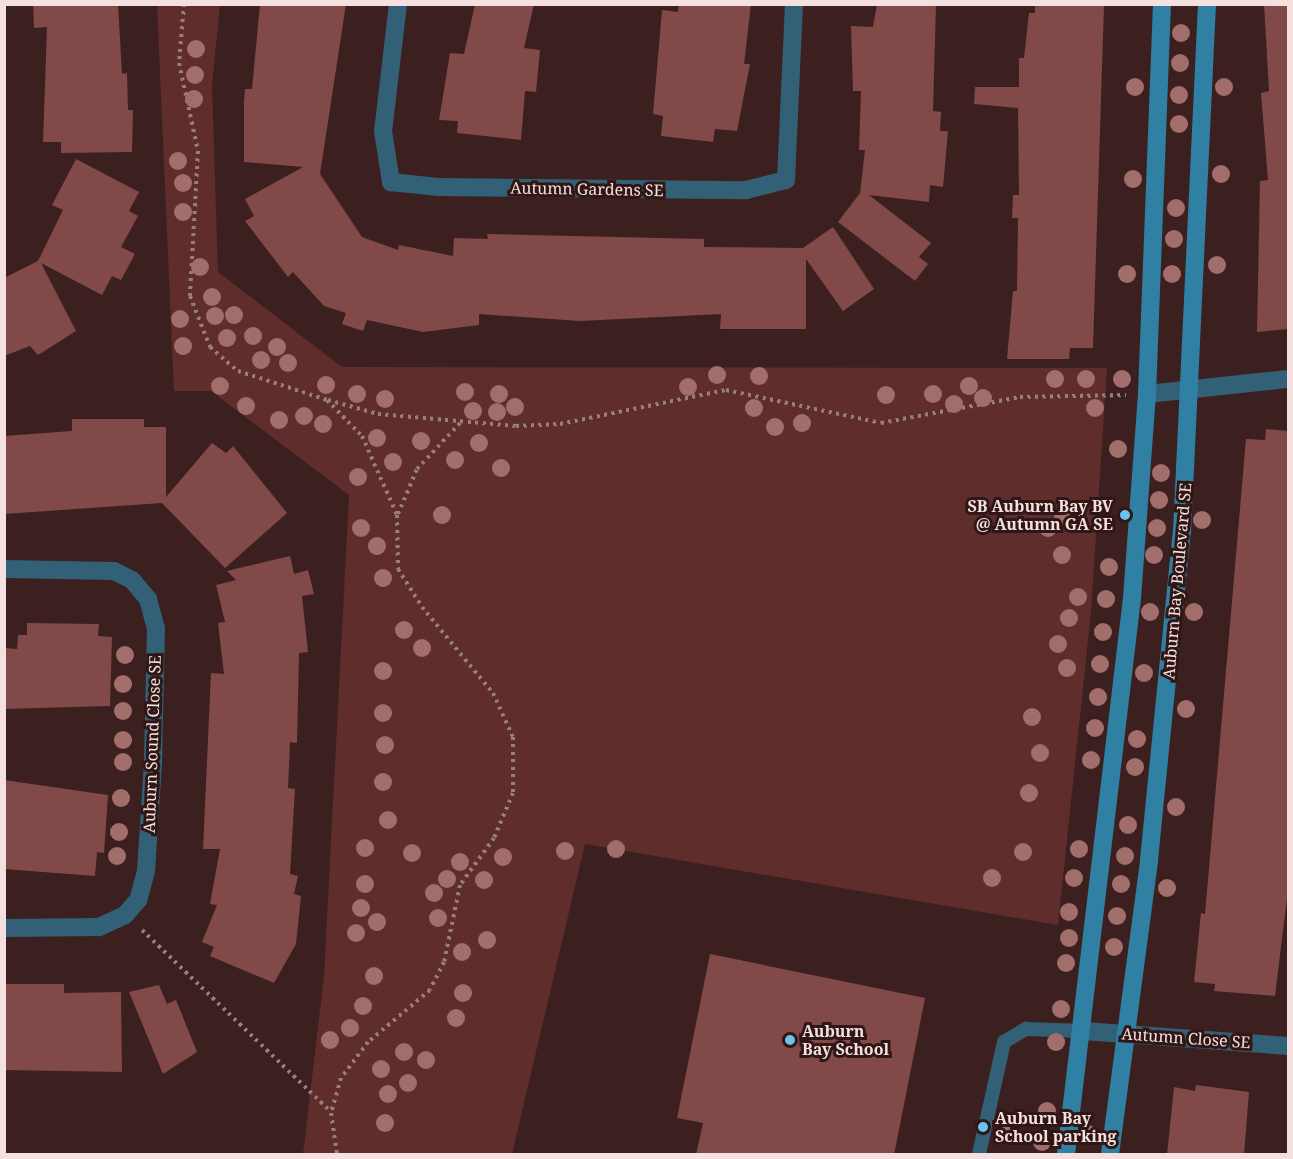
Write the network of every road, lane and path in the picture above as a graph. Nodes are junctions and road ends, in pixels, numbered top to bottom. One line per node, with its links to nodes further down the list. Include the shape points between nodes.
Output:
1 (184, 4): 9 (path, via 179,63 198,151 190,296 210,347 237,371)
2 (398, 4): 3 (street, Autumn Gardens SE, via 383,131 391,182 438,187 746,190 786,180)
3 (794, 4)
4 (1162, 4): 8 (street)
5 (1208, 4): 7 (street, Auburn Bay Boulevard SE)
6 (1288, 379): 7 (street)
7 (1192, 389): 8 (street); 16 (street, Auburn Bay Boulevard SE, via 1169,676)
8 (1147, 394): 10 (path, via 1020,397 881,423 726,390 560,424); 15 (street, via 1132,598)
9 (327, 400): 10 (path, via 378,414); 11 (path, via 362,436)
10 (460, 423): 11 (path, via 417,469)
11 (397, 515): 18 (path, via 398,569 422,608 493,693 513,737 513,793 494,838 460,885 444,962 430,990 368,1042 341,1078)
12 (4, 569): 13 (street, Auburn Sound Close SE, via 114,571 139,587 154,613 146,871 138,900)
13 (125, 915): 14 (street, via 90,928); 18 (path)
14 (4, 928)
15 (1084, 1031): 16 (street, Autumn Close SE); 20 (lane, via 1026,1029 1004,1042); 21 (street)
16 (1128, 1034): 17 (street, Autumn Close SE); 22 (street, Auburn Bay Boulevard SE)
17 (1288, 1046)
18 (331, 1113): 19 (path)
19 (337, 1155)
20 (979, 1155)
21 (1066, 1155)
22 (1110, 1155)

